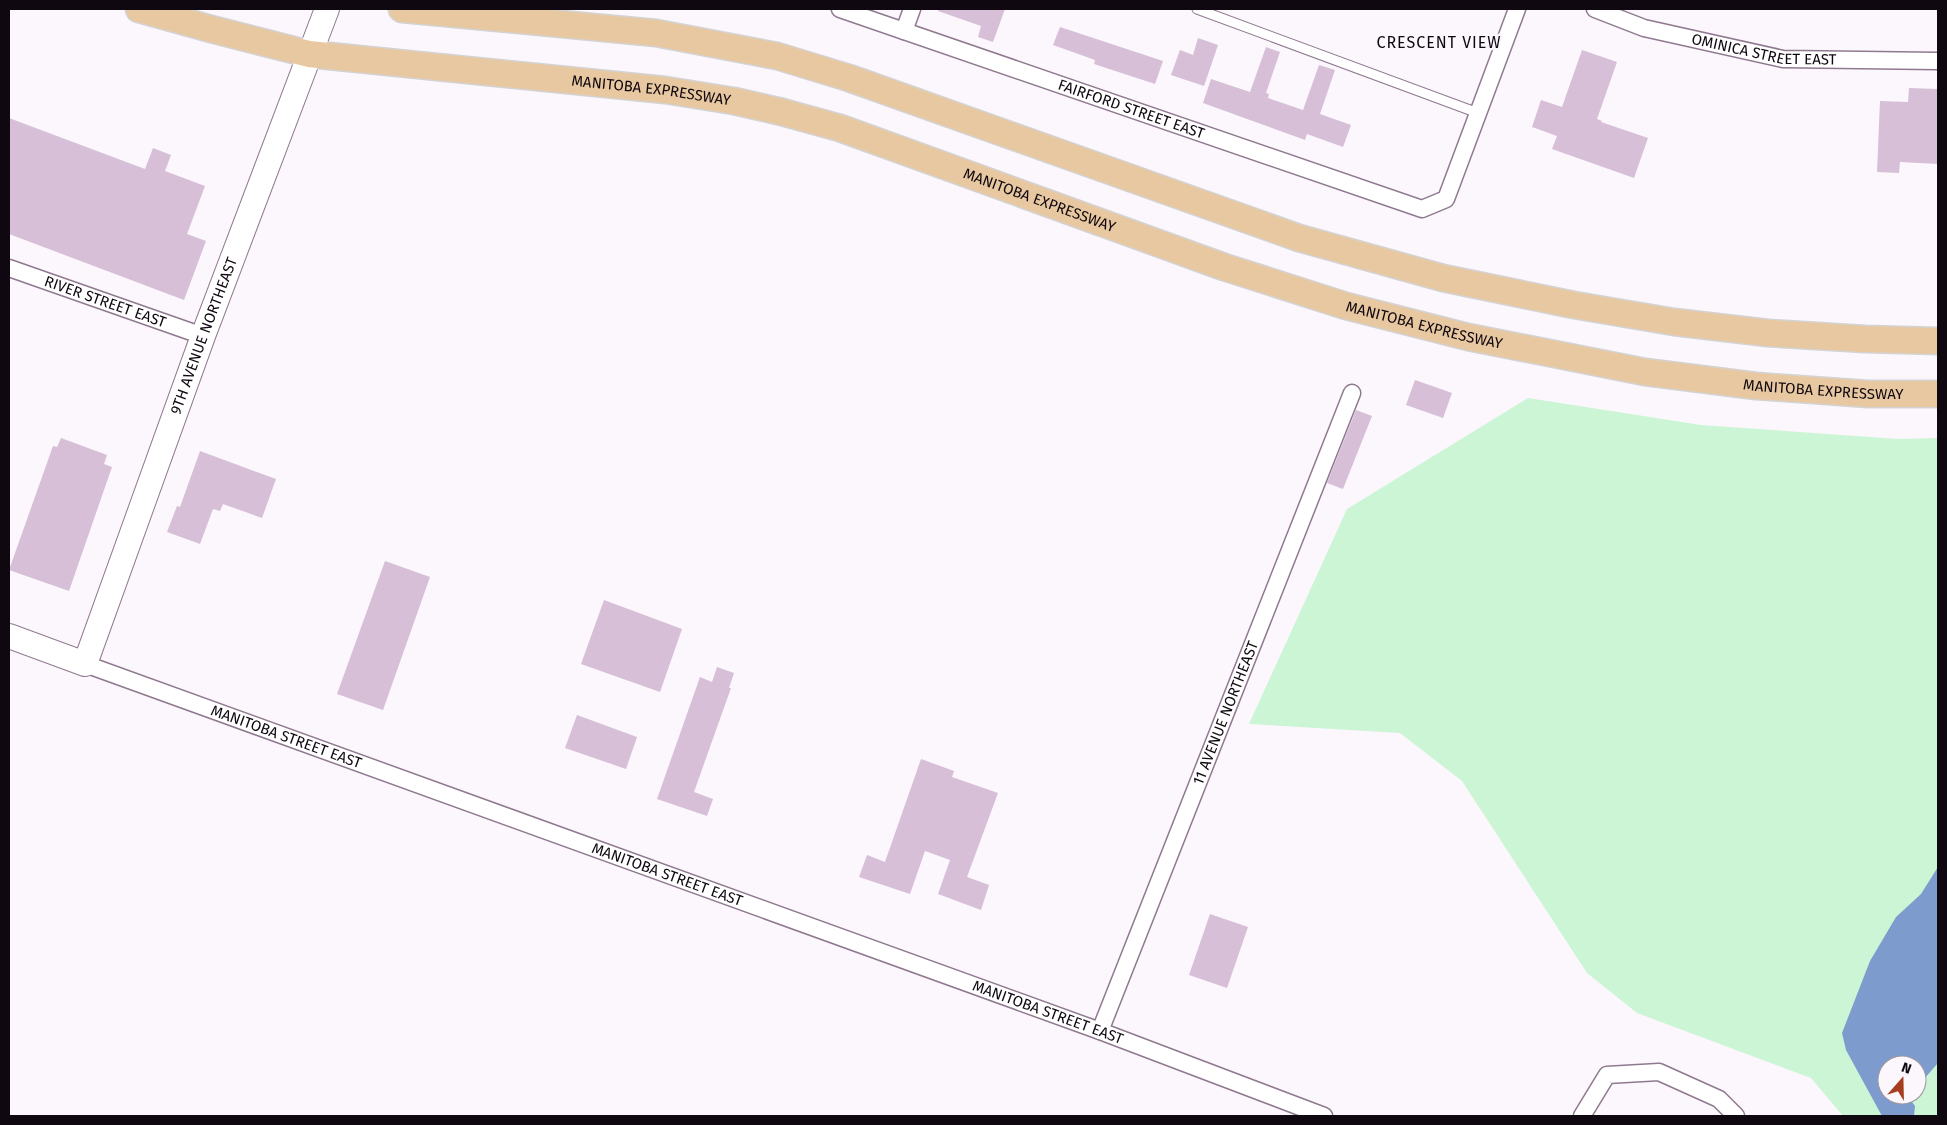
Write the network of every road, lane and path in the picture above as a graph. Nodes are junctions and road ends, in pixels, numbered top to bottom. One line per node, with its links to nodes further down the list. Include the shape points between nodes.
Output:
1 (139, 9): 10 (main road, MANITOBA EXPRESSWAY)
2 (326, 9): 10 (street, 9TH AVENUE NORTHEAST)
3 (402, 9): 15 (main road, via 656,33 777,56 849,78 1299,238 1443,278 1683,323 1768,333)
4 (840, 9): 9 (street, FAIRFORD STREET EAST)
5 (912, 9): 9 (street)
6 (1197, 9): 12 (lane)
7 (1517, 9): 12 (street)
8 (1595, 9): 11 (street, OMINICA STREET EAST, via 1644,28 1783,60)
9 (904, 31): 12 (street, FAIRFORD STREET EAST, via 1422,209 1446,199)
10 (309, 54): 14 (street, 9TH AVENUE NORTHEAST); 17 (main road, MANITOBA EXPRESSWAY, via 665,90 734,101 840,128 1243,273 1346,306 1458,334 1645,372 1756,386 1868,394)
11 (1938, 61)
12 (1478, 113)
13 (9, 268): 14 (street, RIVER STREET EAST)
14 (203, 336): 19 (street, 9TH AVENUE NORTHEAST)
15 (1938, 341)
16 (1352, 393): 20 (street, 11 AVENUE NORTHEAST)
17 (1938, 394)
18 (9, 636): 19 (street, MANITOBA STREET EAST)
19 (85, 664): 20 (street, MANITOBA STREET EAST)
20 (1100, 1031): 21 (street, MANITOBA STREET EAST)
21 (1324, 1116)
22 (1582, 1116): 23 (street, via 1607,1075 1659,1072 1719,1099)
23 (1736, 1116)

